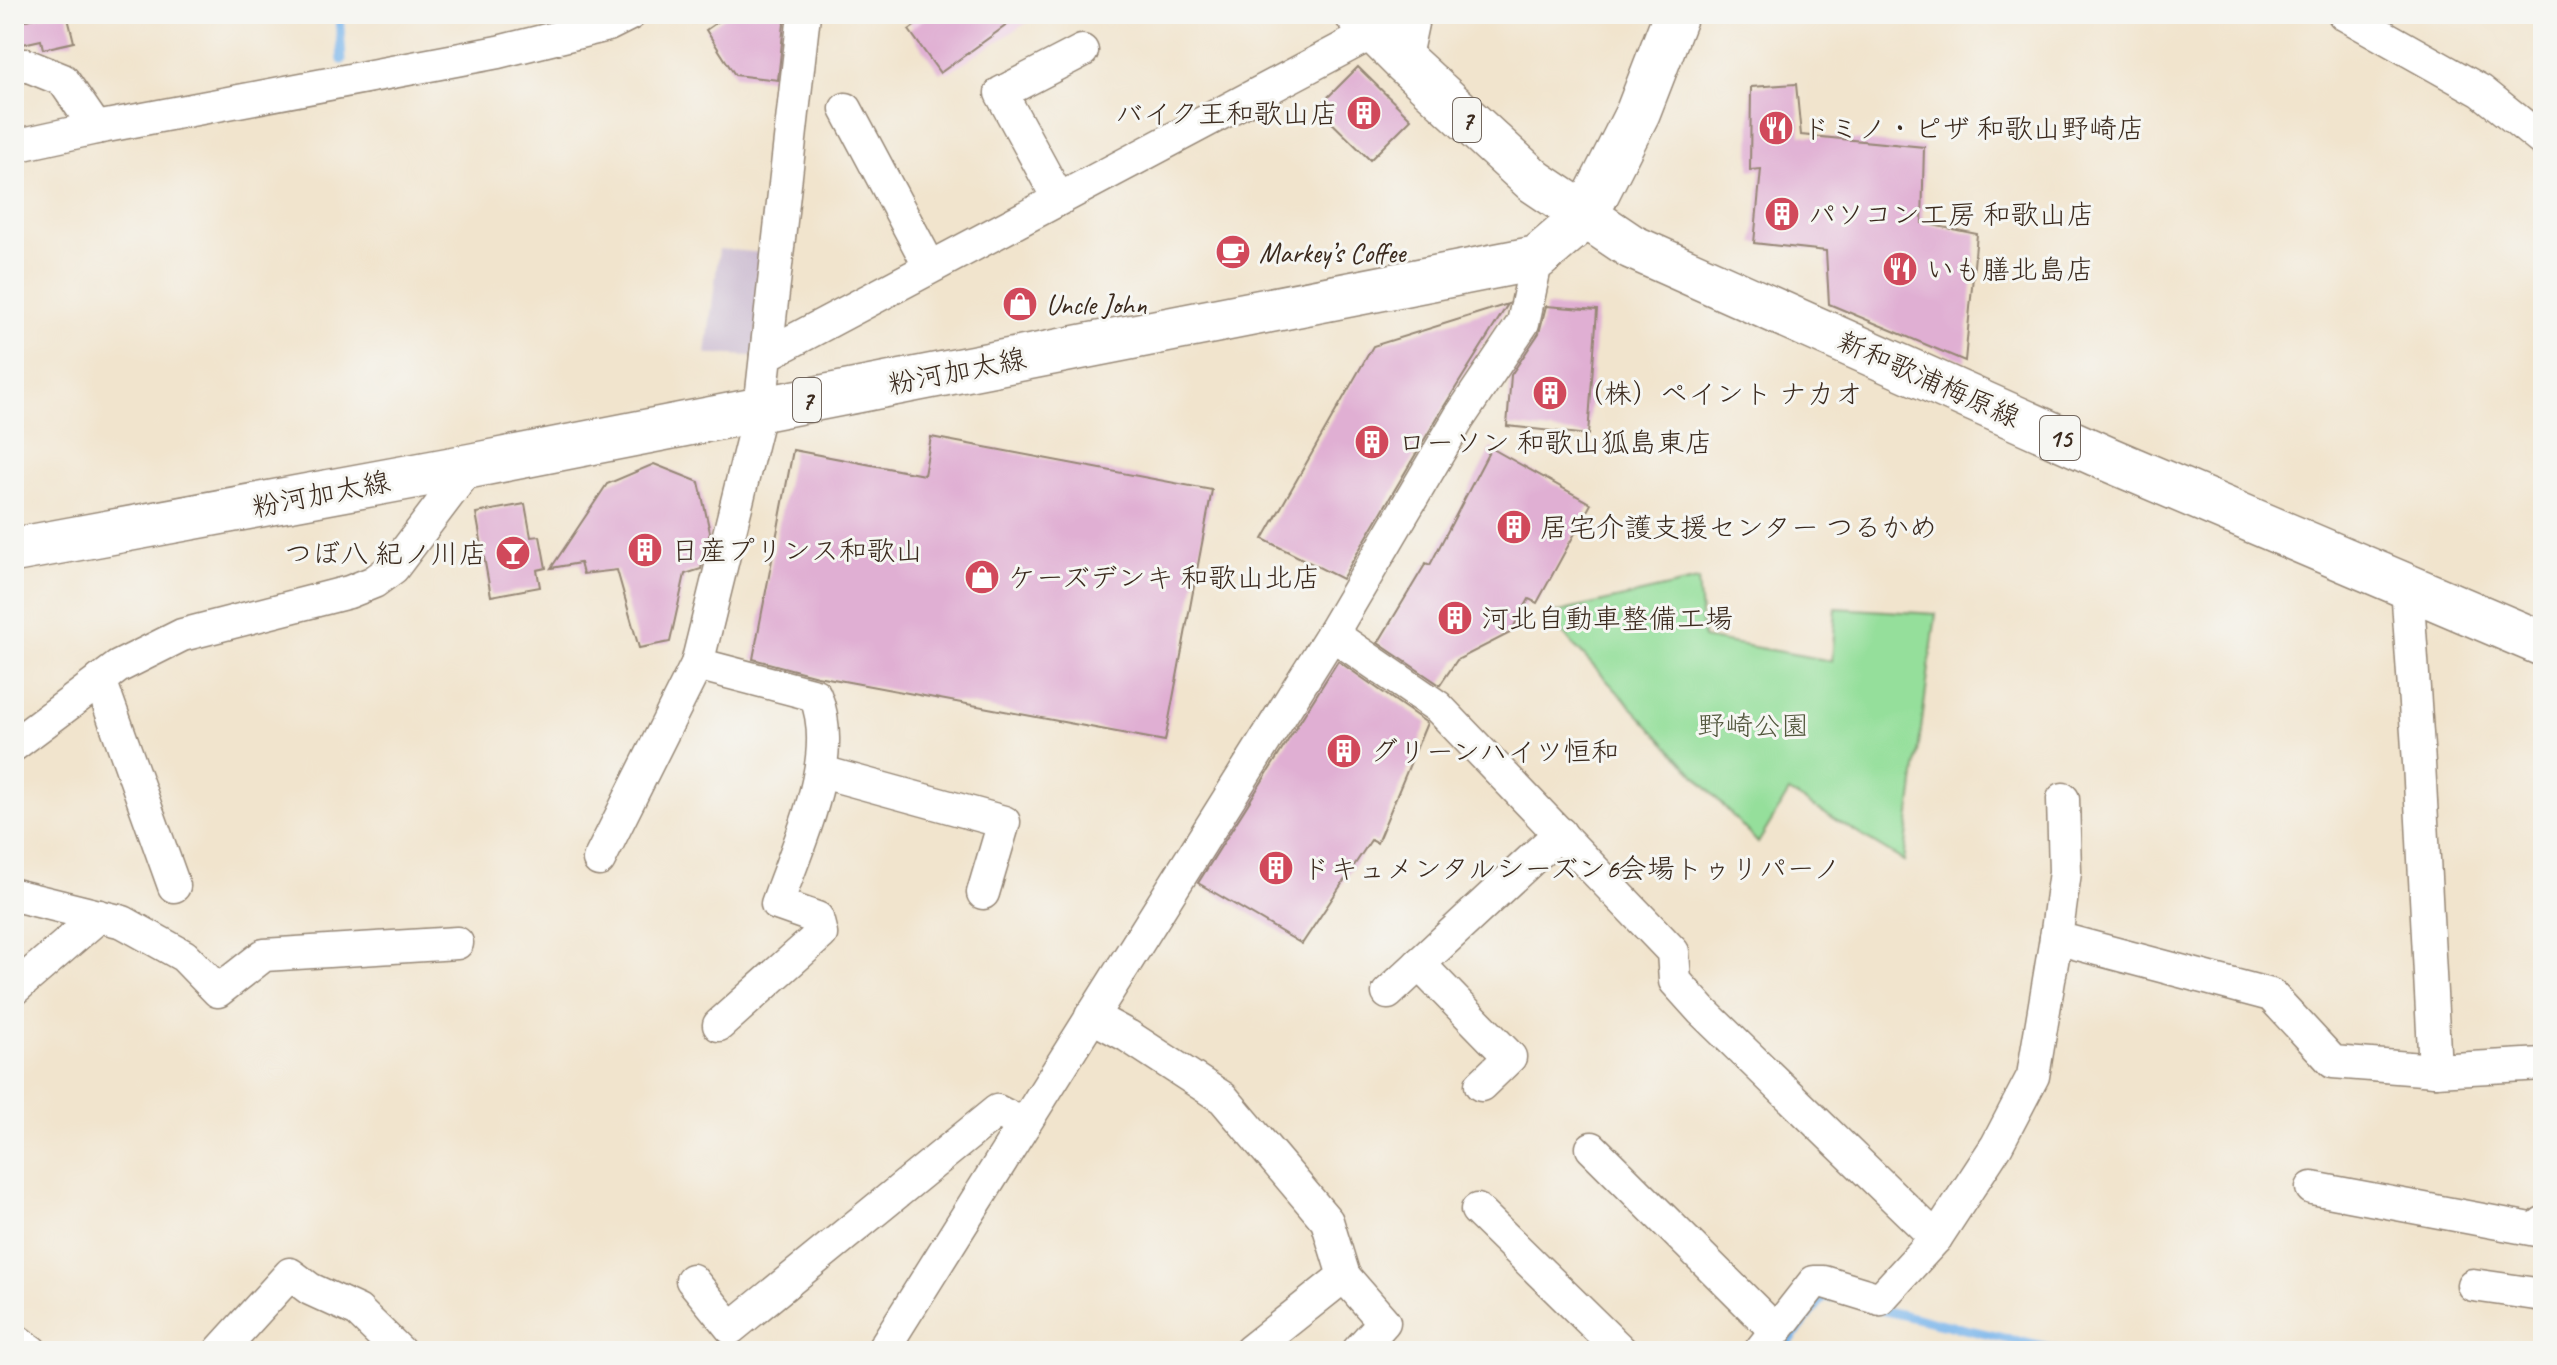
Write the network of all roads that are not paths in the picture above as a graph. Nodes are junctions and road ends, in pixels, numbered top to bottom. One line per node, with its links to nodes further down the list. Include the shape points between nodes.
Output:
1 (630, 14): 10 (street, via 608,25 498,52)
2 (804, 14): 17 (street)
3 (1414, 14): 6 (street)
4 (1676, 14): 14 (main road, via 1638,112)
5 (2344, 14): 11 (street, via 2481,91)
6 (1378, 36): 13 (street); 14 (main road, 7, via 1534,181)
7 (1082, 51): 13 (street, via 1001,93)
8 (14, 66): 10 (street, via 26,65 63,80)
9 (846, 109): 16 (street)
10 (96, 128): 12 (street)
11 (2543, 141)
12 (14, 146)
13 (1058, 198): 16 (street)
14 (1585, 217): 15 (main road, 粉河加太線 / 7); 21 (main road, 新和歌浦梅原線 / 15, via 1632,247)
15 (1537, 258): 18 (main road, 粉河加太線 / 7); 22 (street, via 1523,323 1459,418)
16 (930, 267): 17 (street)
17 (766, 355): 18 (street)
18 (760, 409): 19 (main road, 粉河加太線 / 7); 24 (street)
19 (470, 466): 20 (main road, 粉河加太線 / 7); 25 (street, via 393,568 374,582 182,635)
20 (14, 550)
21 (2407, 586): 23 (main road, 新和歌浦梅原線 / 15); 43 (street)
22 (1332, 634): 29 (street, via 1438,707); 40 (street)
23 (2543, 644)
24 (697, 664): 27 (street, via 815,695 823,714); 30 (street)
25 (100, 680): 26 (street); 31 (street)
26 (14, 745)
27 (822, 772): 32 (street, via 1004,822); 41 (street, via 777,904 817,918 821,934)
28 (2063, 799): 35 (street, via 2065,872)
29 (1560, 833): 37 (street); 50 (street, via 1673,952 1675,981 1702,1011)
30 (599, 860)
31 (174, 886)
32 (983, 893)
33 (14, 895): 34 (street)
34 (99, 916): 36 (street, via 123,922 184,956 218,991 264,955); 38 (street)
35 (2056, 938): 43 (street, via 2271,995 2333,1062); 50 (street, via 2033,1076 1997,1145)
36 (457, 943)
37 (1419, 964): 39 (street); 44 (street, via 1510,1057)
38 (14, 989)
39 (1388, 993)
40 (1091, 1016): 45 (street); 51 (street, via 1223,1098 1327,1221)
41 (719, 1025)
42 (2543, 1064): 43 (street)
43 (2435, 1070)
44 (1481, 1085)
45 (1023, 1124): 52 (street, via 997,1111 731,1328); 60 (street)
46 (1592, 1148): 56 (street)
47 (2312, 1188): 49 (street, via 2536,1230)
48 (1477, 1210): 63 (street)
49 (2543, 1223)
50 (1936, 1238): 56 (street, via 1880,1299 1814,1282)
51 (1344, 1276): 61 (street); 62 (street, via 1384,1322)
52 (692, 1280)
53 (2473, 1285): 54 (street)
54 (2543, 1295)
55 (14, 1339): 57 (street)
56 (1768, 1341)
57 (31, 1351)
58 (220, 1351): 59 (street, via 290,1274 358,1311)
59 (399, 1351)
60 (882, 1351)
61 (1250, 1351)
62 (1358, 1351)
63 (1621, 1351)

